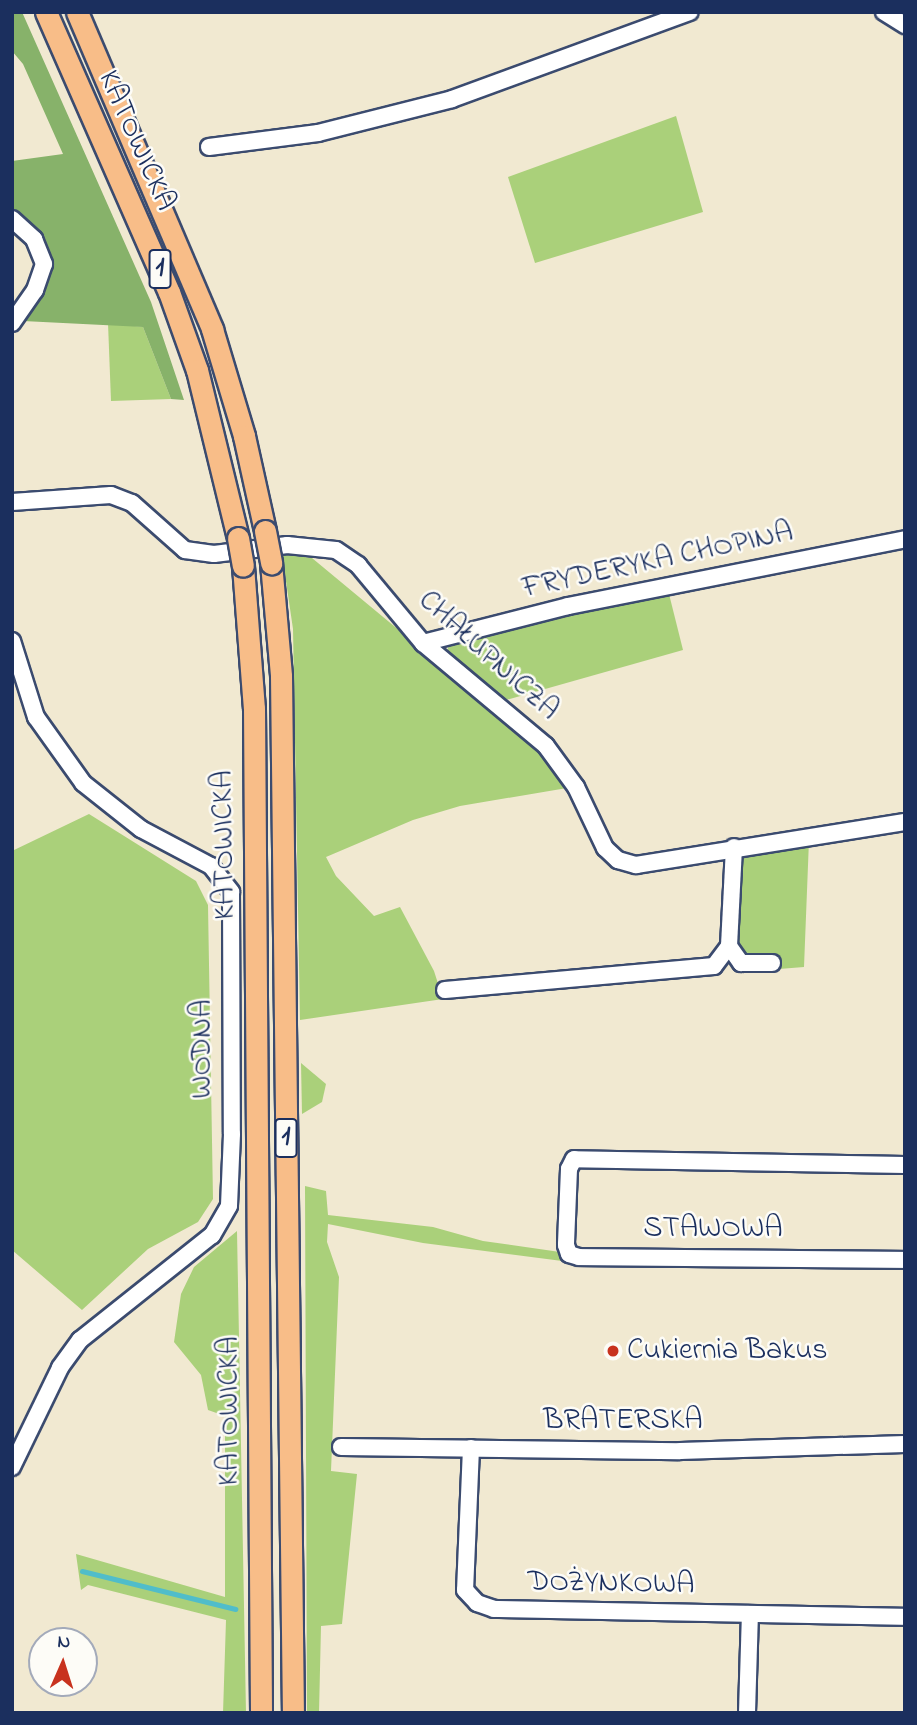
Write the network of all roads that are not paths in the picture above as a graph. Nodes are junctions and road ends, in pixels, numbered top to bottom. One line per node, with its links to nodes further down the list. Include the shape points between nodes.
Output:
1 (47, 12): 28 (main road, KATOWICKA / 1, bridge, via 169,292 200,383 243,566 254,708)
2 (77, 12): 29 (main road, KATOWICKA / 1, bridge, via 212,329 244,436 271,563 281,676)
3 (690, 12): 6 (street, via 430,105 318,133)
4 (884, 12): 5 (street)
5 (905, 24)
6 (209, 147)
7 (12, 219): 8 (street, via 34,239 44,264 35,290)
8 (12, 323)
9 (12, 502): 12 (street, CHAŁUPNICZA, via 111,495 132,503 185,550 214,554 287,545 336,551 358,565)
10 (905, 540): 12 (street, FRYDERYKA CHOPINA, via 568,606)
11 (12, 641): 25 (street, WODNA, via 36,717 83,783 141,829 211,866 231,892 232,1134 229,1206 212,1235 80,1340 60,1368)
12 (423, 643): 14 (street, CHAŁUPNICZA, via 546,746 576,787 605,848 618,860 636,865)
13 (905, 822): 14 (street, CHAŁUPNICZA)
14 (734, 847): 15 (street)
15 (729, 946): 16 (street); 18 (street)
16 (741, 963): 17 (street); 18 (street)
17 (772, 963)
18 (715, 966): 19 (street)
19 (445, 990)
20 (905, 1165): 21 (street, STAWOWA, via 574,1159 569,1168 566,1245 569,1254 579,1257)
21 (905, 1260)
22 (905, 1444): 24 (street, BRATERSKA, via 680,1451)
23 (341, 1447): 24 (street, BRATERSKA)
24 (471, 1448): 26 (street, DOŻYNKOWA, via 464,1578 466,1590 477,1603 494,1609)
25 (12, 1467)
26 (750, 1614): 27 (street, DOŻYNKOWA); 30 (street)
27 (905, 1617)
28 (261, 1713)
29 (293, 1713)
30 (747, 1713)

